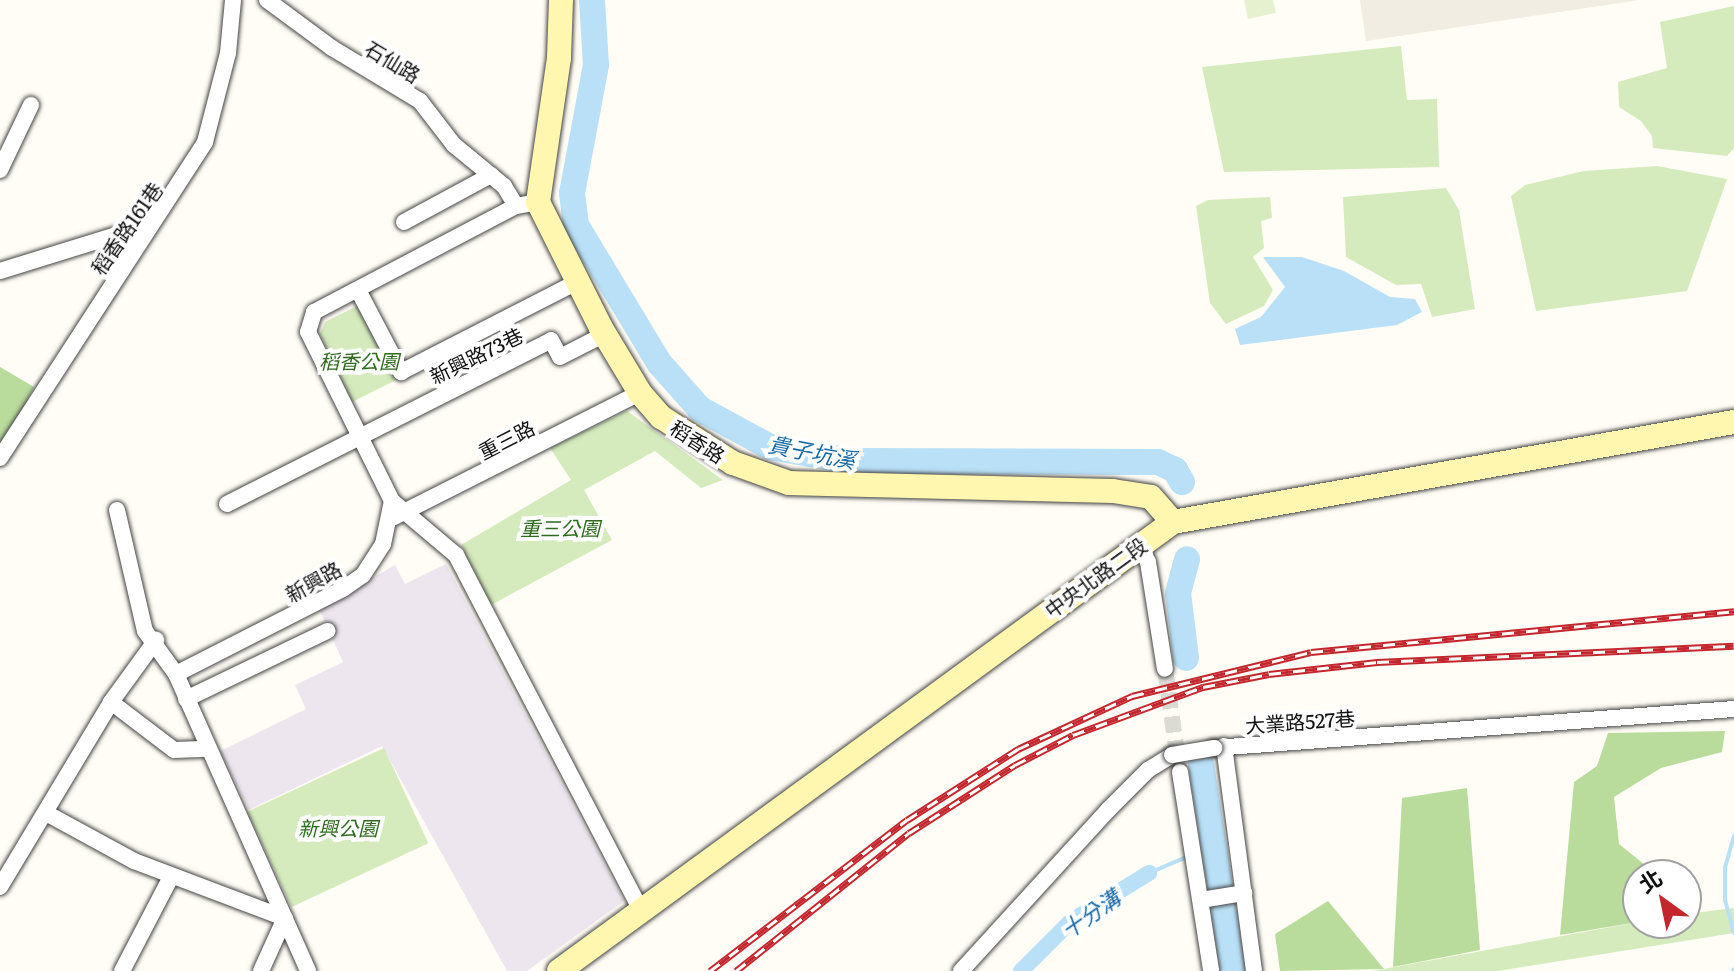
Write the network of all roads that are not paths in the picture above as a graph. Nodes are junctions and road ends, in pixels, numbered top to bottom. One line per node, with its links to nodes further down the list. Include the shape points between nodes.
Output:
1 (233, 0): 9 (street, 稻香路161巷, via 228,53 205,142)
2 (267, 0): 6 (street, 石仙路, via 332,48 420,101 454,145)
3 (561, 0): 7 (street, via 559,58)
4 (31, 105): 5 (street)
5 (0, 170)
6 (491, 175): 7 (street, 石仙路); 8 (street)
7 (527, 204): 11 (street, 稻香路); 12 (street)
8 (404, 222)
9 (140, 239): 10 (street, via 123,233); 17 (street, 稻香路161巷)
10 (0, 271)
11 (577, 282): 12 (street, via 401,372); 13 (street, 稻香路)
12 (358, 290): 16 (street, via 314,312 308,332)
13 (605, 334): 14 (street, 稻香路); 16 (street, 新興路73巷, via 560,357 551,340)
14 (640, 393): 20 (street, 重三路); 21 (street, 稻香路, via 703,447 789,483 1113,491 1151,497)
15 (1734, 422): 21 (street, 中央北路二段)
16 (356, 436): 18 (street); 20 (street)
17 (0, 458)
18 (227, 504)
19 (117, 510): 24 (street, via 145,631)
20 (394, 511): 26 (street, 新興路, via 383,544 363,575); 38 (street, via 456,555 466,571)
21 (1173, 522): 22 (street, 中央北路二段)
22 (1139, 545): 25 (street, via 1148,562); 38 (street, 中央北路二段)
23 (327, 631): 27 (street)
24 (156, 640): 26 (street); 28 (street)
25 (1165, 669)
26 (176, 674): 27 (street)
27 (186, 699): 31 (street)
28 (111, 702): 31 (street, via 174,750); 33 (street)
29 (1734, 709): 30 (street, 大業路527巷)
30 (1219, 747): 36 (street); 44 (street, 大業路527巷, bridge, via 1172,755 1148,770)
31 (208, 749): 39 (street)
32 (1180, 772): 37 (street)
33 (46, 813): 34 (street); 35 (street)
34 (171, 877): 39 (street); 40 (street)
35 (0, 887)
36 (1244, 893): 37 (street); 46 (street)
37 (1201, 900): 45 (street)
38 (641, 911): 43 (street, 中央北路二段)
39 (285, 918): 41 (street); 42 (street)
40 (122, 971)
41 (261, 971)
42 (308, 971)
43 (559, 971)
44 (961, 971)
45 (1211, 971)
46 (1254, 971)

